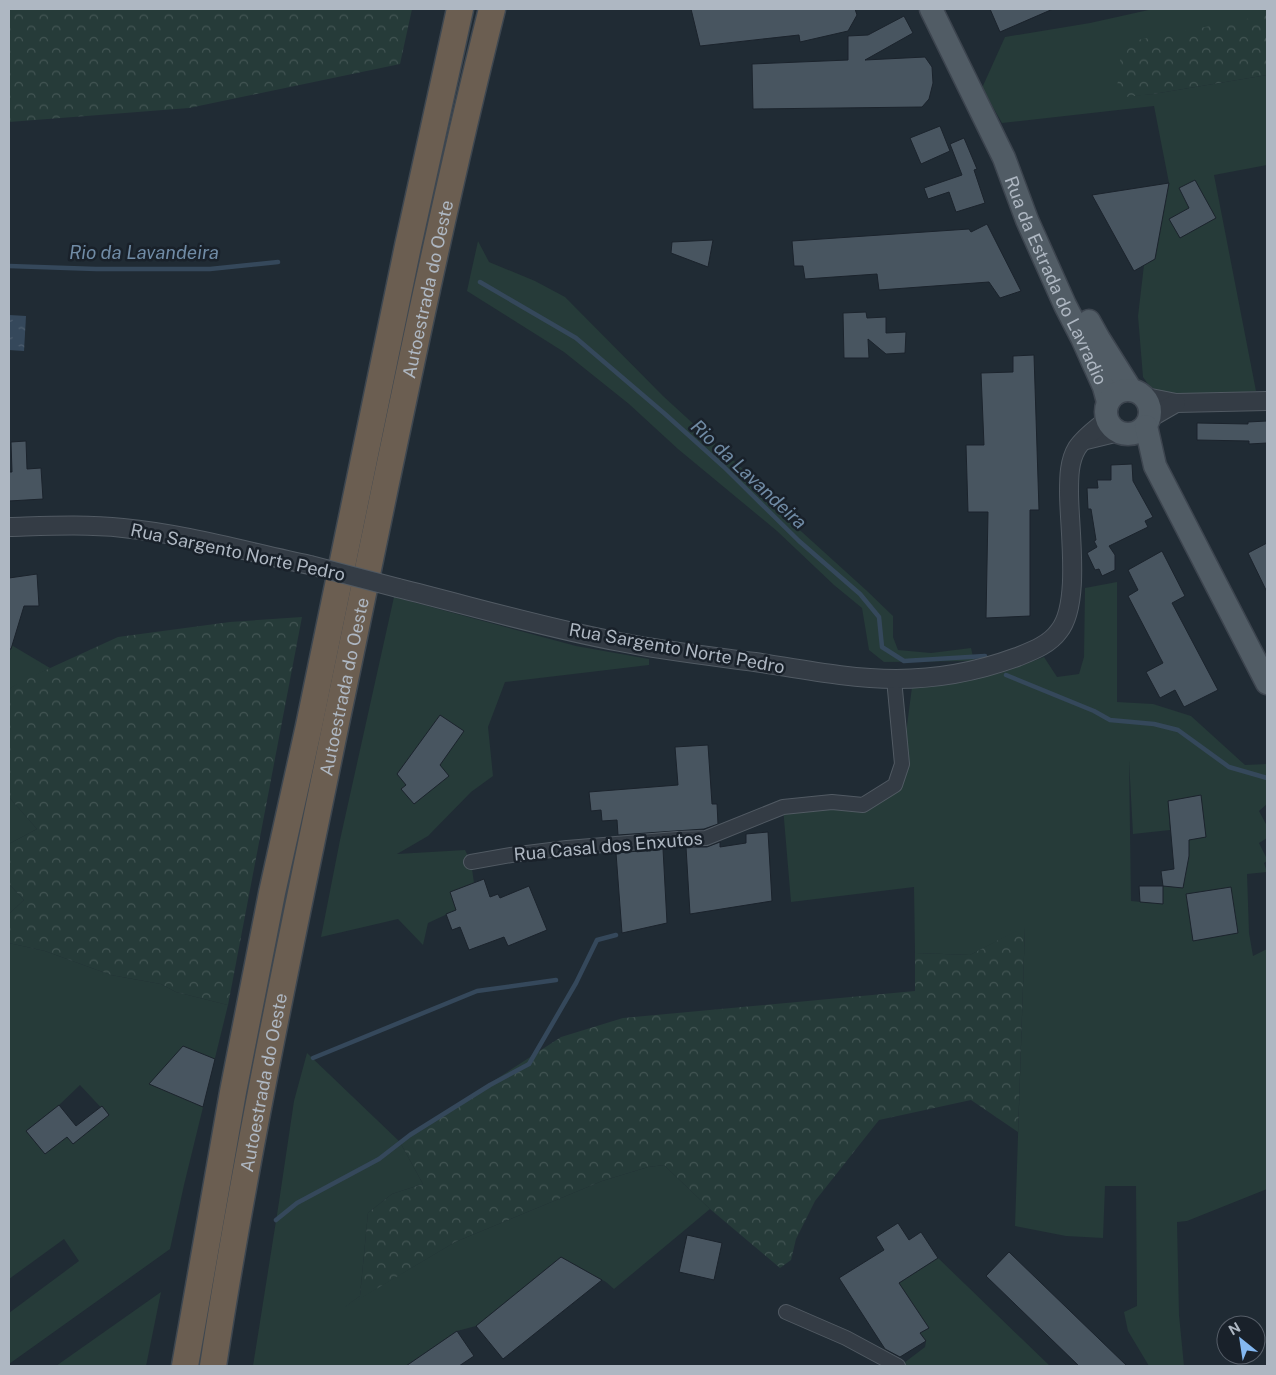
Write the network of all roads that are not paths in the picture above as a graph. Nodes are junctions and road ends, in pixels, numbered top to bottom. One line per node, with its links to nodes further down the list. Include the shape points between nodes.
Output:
1 (460, 9): 14 (highway, Autoestrada do Oeste, via 272,893)
2 (492, 9): 15 (highway, Autoestrada do Oeste, via 435,255 303,883 237,1220)
3 (931, 9): 4 (main road, Rua da Estrada do Lavradio, via 1004,158 1037,214)
4 (1072, 303): 6 (main road, Rua da Estrada do Lavradio); 7 (main road, Rua da Estrada do Lavradio)
5 (1267, 401): 6 (street, via 1176,403)
6 (1143, 408): 7 (main road, via 1140,431 1133,434); 7 (main road, Rua da Estrada do Lavradio, via 1118,392); 8 (main road, Rua da Estrada do Lavradio)
7 (1115, 422): 8 (main road, Rua da Estrada do Lavradio); 10 (street, Rua Sargento Norte Pedro, via 1083,441 1073,458 1069,505 1071,600 1065,622 1053,639 990,666 938,676)
8 (1155, 466): 11 (main road, Rua da Estrada do Lavradio)
9 (9, 527): 10 (street, Rua Sargento Norte Pedro, bridge, via 80,526 172,535 310,565 621,643 836,674)
10 (894, 679): 12 (street, Rua Casal dos Enxutos, via 902,764 895,785 863,805 832,802 783,807 706,838 567,848)
11 (1267, 683)
12 (471, 862)
13 (786, 1312): 16 (street, via 846,1338)
14 (185, 1366)
15 (213, 1366)
16 (898, 1366)

